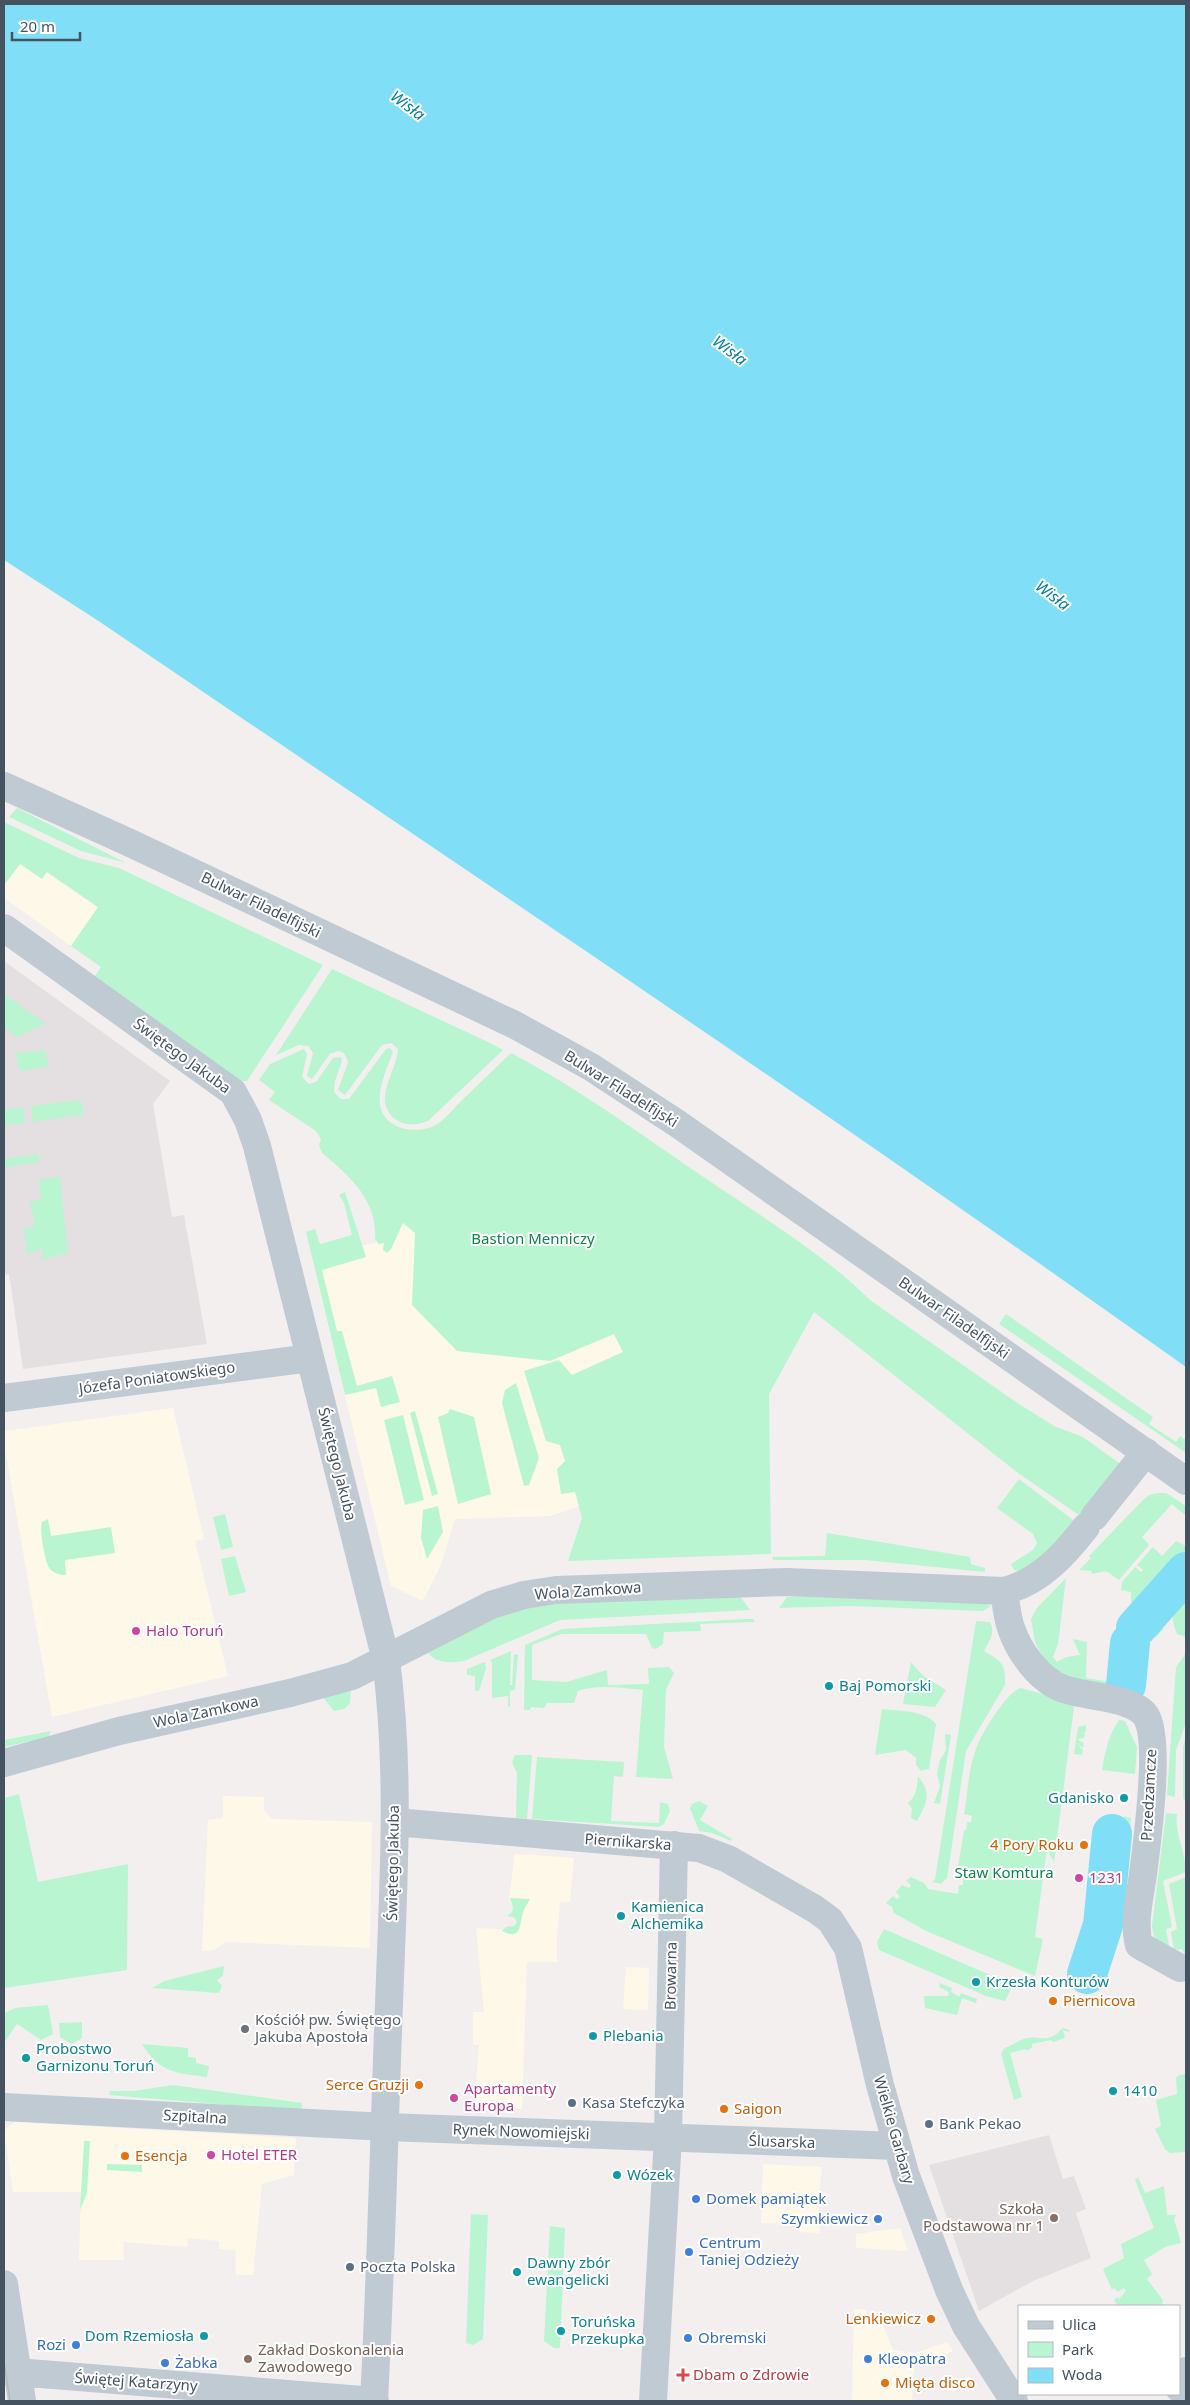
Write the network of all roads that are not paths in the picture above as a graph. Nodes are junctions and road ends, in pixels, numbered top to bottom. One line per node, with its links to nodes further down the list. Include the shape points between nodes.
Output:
1 (4, 786): 5 (street, Bulwar Filadelfijski, via 515,1025 591,1067 678,1124)
2 (4, 928): 3 (street, Świętego Jakuba, via 233,1092 257,1146)
3 (310, 1358): 4 (street, Józefa Poniatowskiego); 8 (street, Świętego Jakuba)
4 (4, 1398)
5 (1146, 1452): 6 (street, Bulwar Filadelfijski); 7 (street, Wola Zamkowa, via 1050,1567 1023,1586)
6 (1186, 1480)
7 (1004, 1591): 8 (street, Wola Zamkowa, via 787,1582 556,1590 491,1605); 13 (street, Przedzamcze, via 1010,1627 1016,1641 1030,1663 1045,1678 1064,1689 1122,1702 1146,1715 1153,1748 1136,1934 1139,1945)
8 (386, 1660): 9 (street, Wola Zamkowa, via 352,1676 316,1686 119,1731); 10 (street, Świętego Jakuba, via 391,1697)
9 (4, 1763)
10 (395, 1822): 11 (street, Piernikarska); 15 (street, Świętego Jakuba)
11 (674, 1845): 12 (street, Piernikarska, via 711,1851 728,1859 815,1909); 16 (street, Browarna)
12 (834, 1925): 17 (street, Wielkie Garbary, via 848,1948 852,1962)
13 (1180, 1968)
14 (4, 2107): 15 (street, Szpitalna)
15 (386, 2126): 16 (street, Rynek Nowomiejski); 23 (street)
16 (668, 2137): 17 (street, Ślusarska); 24 (street)
17 (897, 2146): 25 (street, Wielkie Garbary, via 949,2290 971,2334)
18 (4, 2284): 20 (street)
19 (1186, 2371): 21 (street)
20 (11, 2372): 22 (street); 23 (street, Świętej Katarzyny)
21 (1180, 2386)
22 (22, 2401)
23 (375, 2401)
24 (653, 2401)
25 (1014, 2401)

